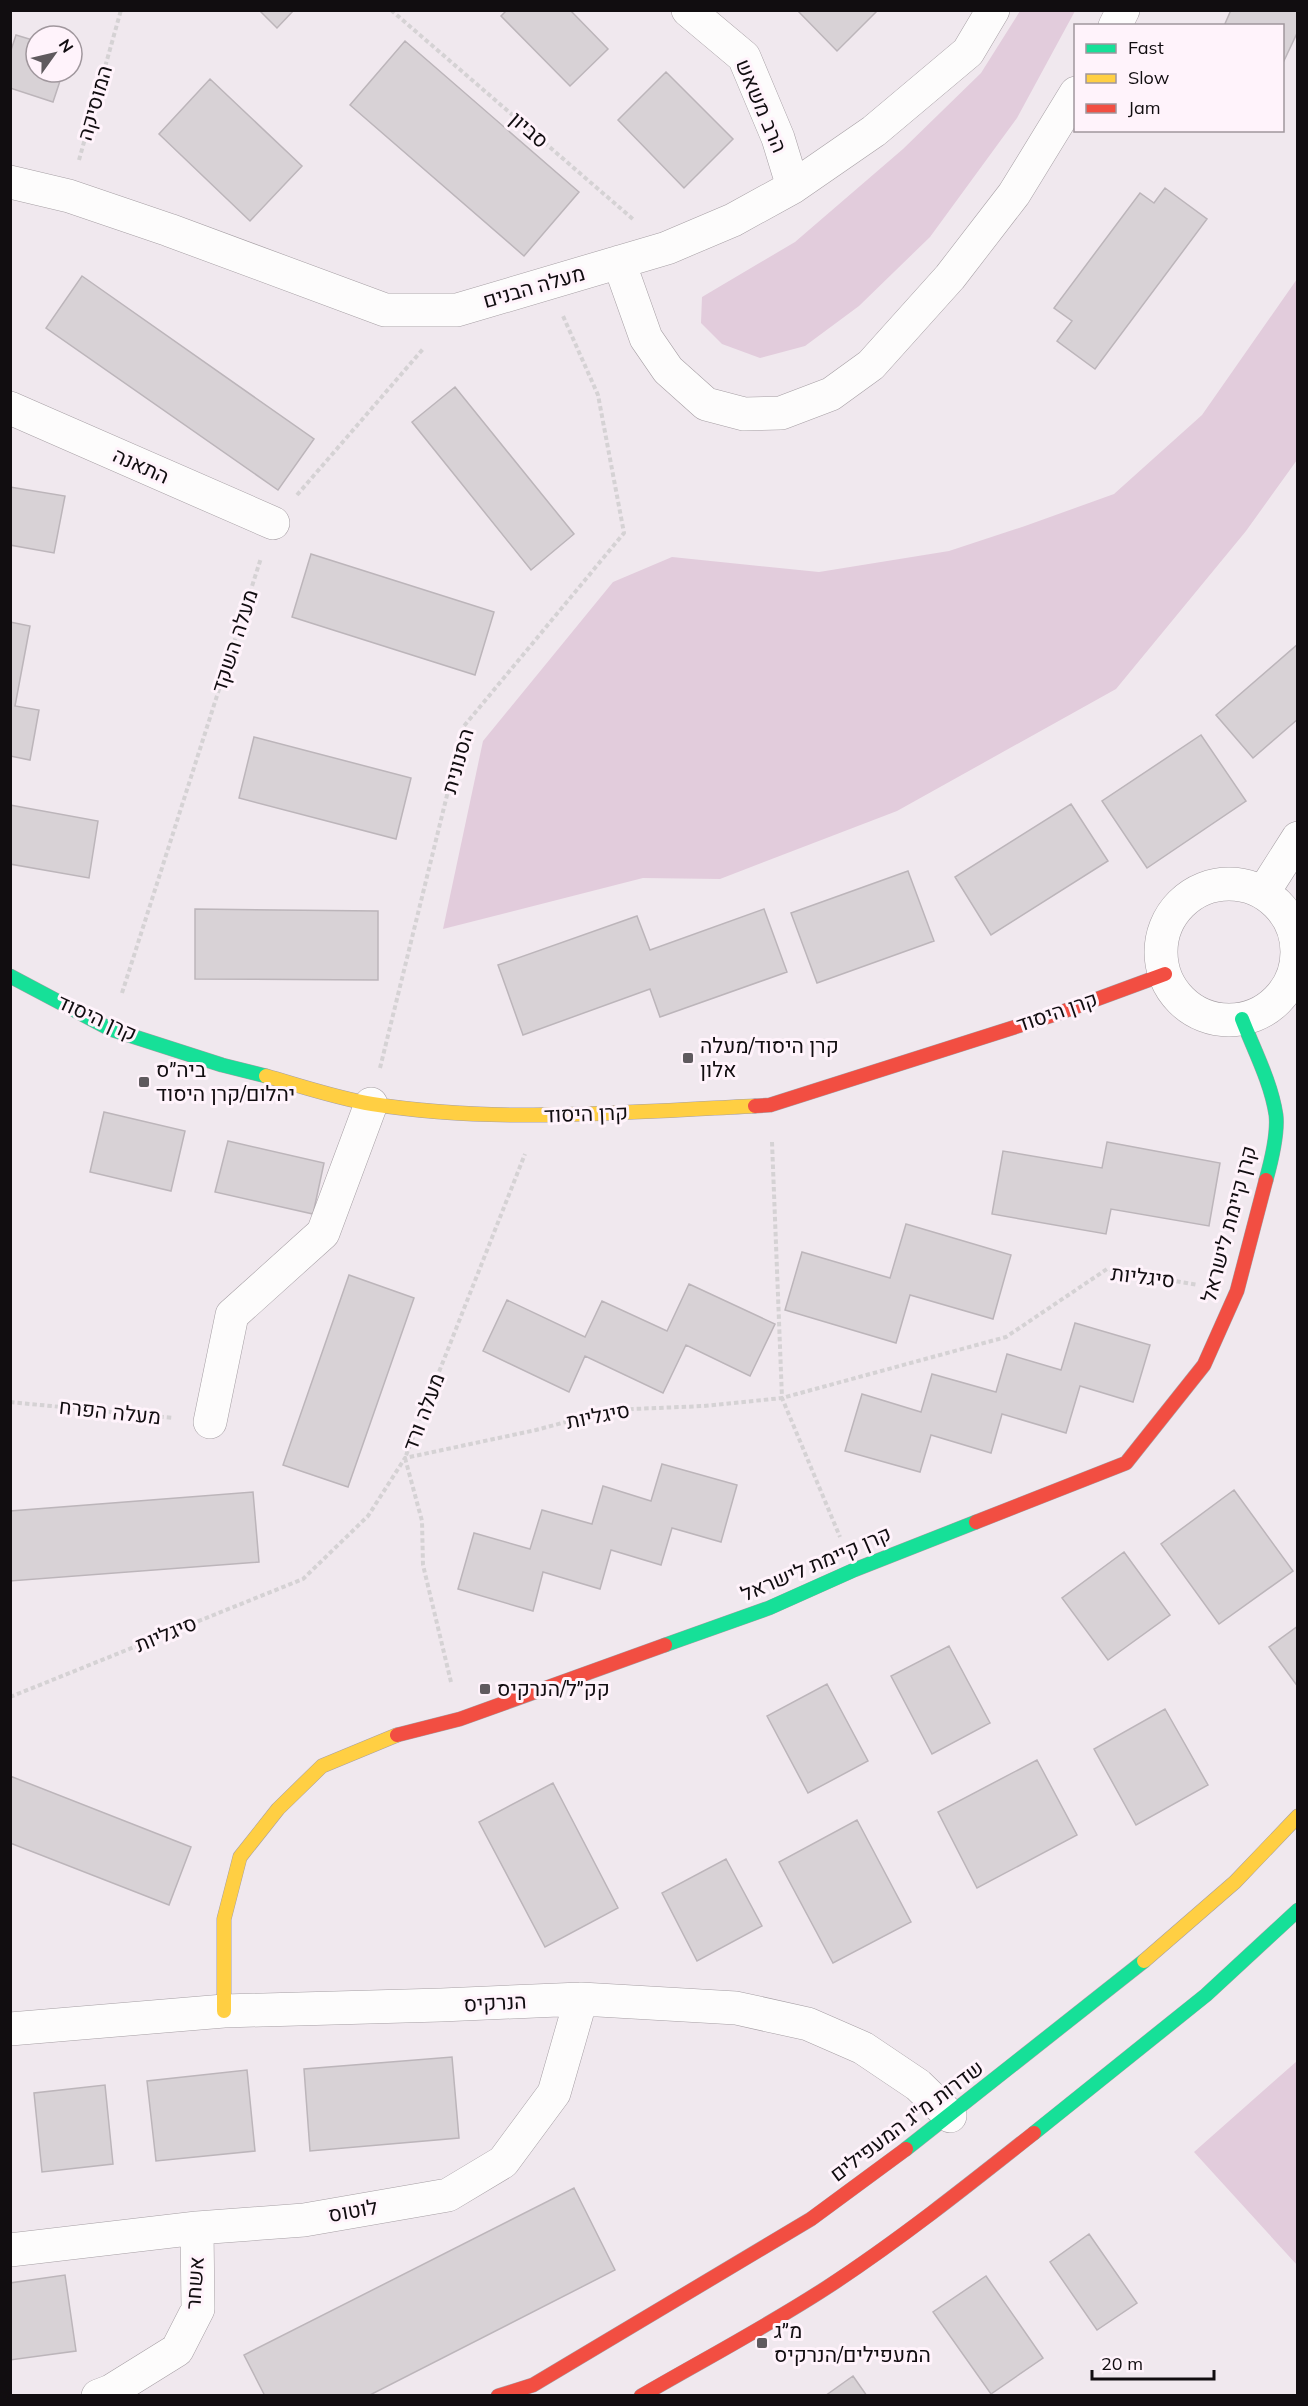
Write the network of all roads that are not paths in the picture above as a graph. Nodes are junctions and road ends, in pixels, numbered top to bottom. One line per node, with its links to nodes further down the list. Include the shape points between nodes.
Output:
1 (688, 10): 7 (street, הרב משאש, via 744,57 778,138)
2 (993, 10): 7 (street, מעלה הבנים, via 968,52 874,131)
3 (1123, 10): 4 (street)
4 (1116, 24)
5 (1074, 96): 8 (street, via 1014,194 950,276 871,365 831,394 781,413 744,414 706,404 668,370 646,338)
6 (10, 182): 8 (street, מעלה הבנים, via 69,196 169,230 385,310 457,310)
7 (793, 187): 8 (street, מעלה הבנים, via 733,220 667,248)
8 (619, 262)
9 (10, 408): 10 (street, התאנה)
10 (273, 523)
11 (1298, 838): 12 (street)
12 (1263, 893): 13 (street, via 1281,908); 14 (street, via 1241,885 1217,885 1186,900 1165,928 1161,951)
13 (1295, 928): 16 (street, via 1297,952 1293,975 1282,996 1264,1011)
14 (1165, 975): 16 (street, via 1173,992 1204,1016); 17 (street, קרן היסוד, via 770,1105 539,1117)
15 (10, 976): 17 (street, קרן היסוד, via 110,1029 222,1065)
16 (1242, 1019): 22 (street, קרן קיימת לישראל, via 1265,1076 1276,1117 1271,1162 1237,1291 1204,1365 1126,1463 854,1570 769,1608 460,1719 386,1738 322,1766 278,1809 240,1857 224,1918)
17 (371, 1104): 18 (street, via 323,1233 232,1315)
18 (210, 1422)
19 (1298, 1816): 24 (street, שדרות מ"ג המעפילים, via 1235,1882 1160,1948)
20 (1298, 1910): 29 (street, via 1148,2042 1013,2150 848,2273)
21 (581, 1999): 22 (street, הנרקיס); 24 (street, הנרקיס, via 736,2008 808,2024 863,2048 918,2085); 25 (street, לוטוס, via 554,2093 503,2162 448,2195 304,2220)
22 (224, 2011): 23 (street, הנרקיס)
23 (10, 2030)
24 (950, 2116): 28 (street, שדרות מ"ג המעפילים, via 811,2219 533,2385)
25 (197, 2228): 26 (street, לוטוס); 27 (street, אשחר, via 198,2309 177,2350)
26 (10, 2250)
27 (98, 2396)
28 (498, 2396)
29 (641, 2396)

